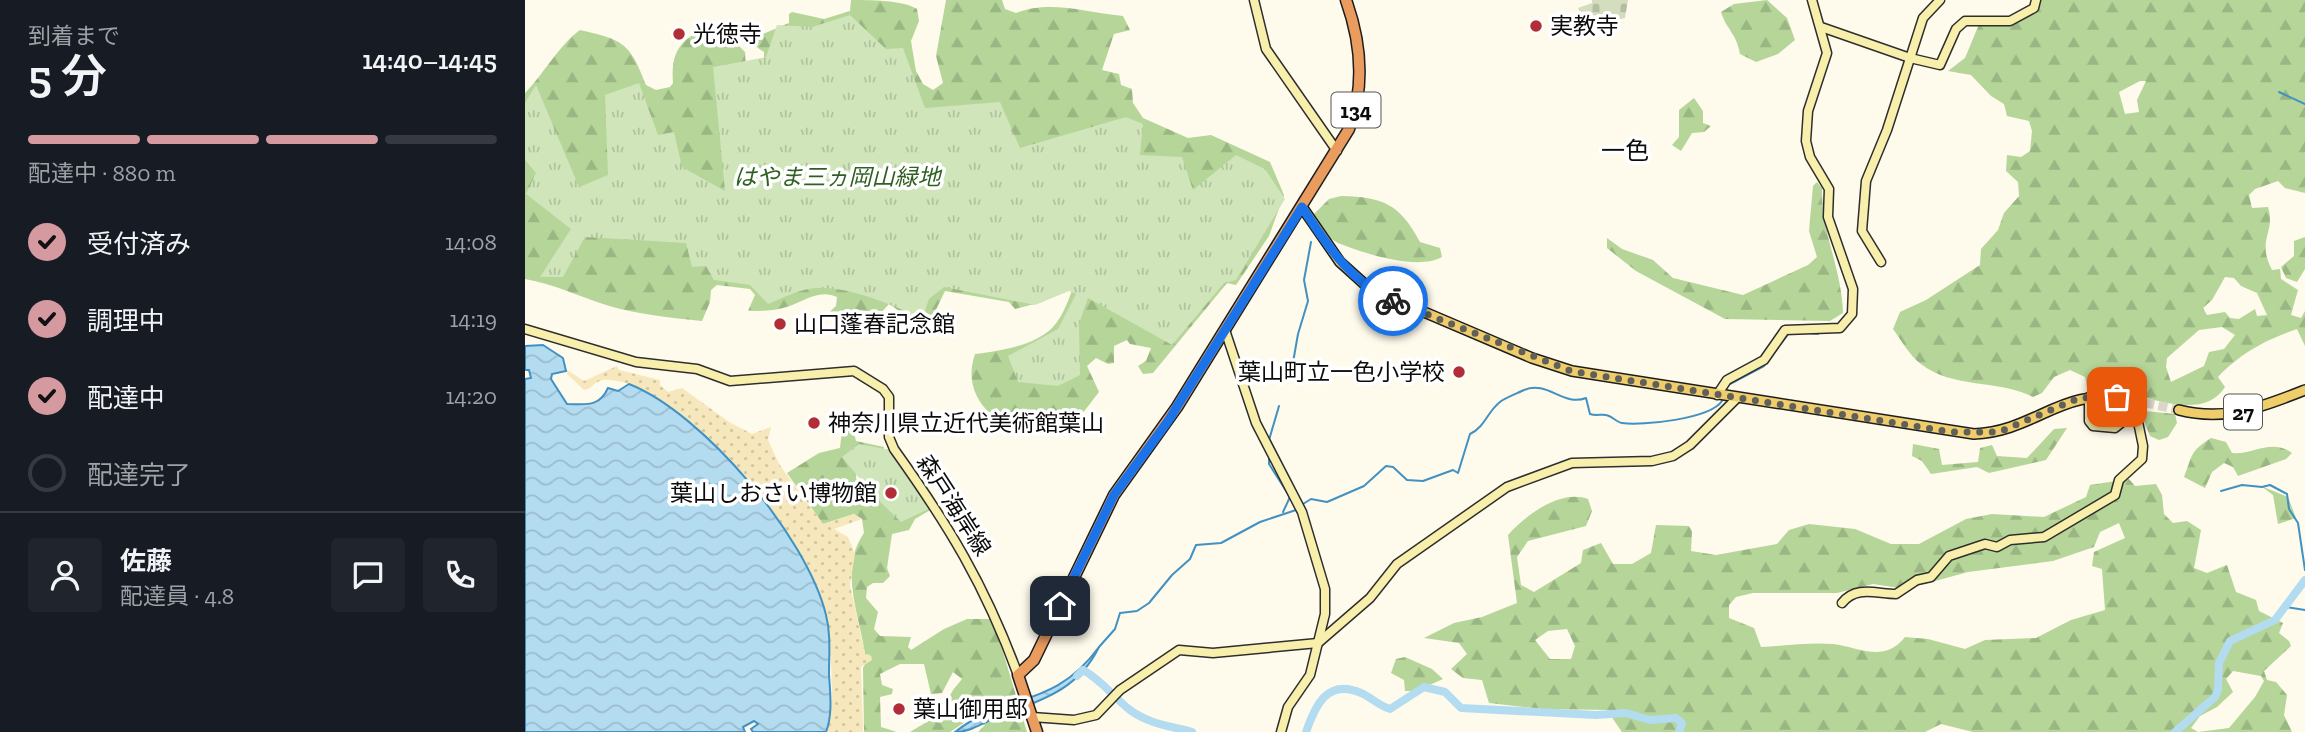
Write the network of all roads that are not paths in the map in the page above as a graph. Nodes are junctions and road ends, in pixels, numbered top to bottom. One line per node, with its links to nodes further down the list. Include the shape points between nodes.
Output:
1 (1255, 0): 8 (street, via 1266,48)
2 (1346, 0): 8 (highway, 134, via 1360,81 1354,116)
3 (1812, 0): 6 (street)
4 (1940, 0): 7 (street, via 1923,19)
5 (2036, 0): 7 (street, via 2034,8 2016,20 1965,21 1956,29 1940,65)
6 (1821, 27): 7 (street); 14 (street, via 1827,53 1808,111 1806,141 1829,189 1828,217 1853,289 1851,314 1840,328 1786,330 1764,360 1727,380)
7 (1910, 58): 10 (street, via 1863,192 1862,231)
8 (1337, 151): 9 (highway, 134)
9 (1302, 207): 12 (highway, 134); 14 (main road, via 1339,262 1363,284 1392,300 1559,368)
10 (1881, 262)
11 (525, 329): 21 (street, 森戸海岸線, via 653,366 697,369 730,382 841,370 865,376 889,397 891,443 962,548)
12 (1225, 330): 20 (street, via 1256,423 1300,508 1325,589); 21 (highway, 134, via 1114,495 1034,660)
13 (2305, 390): 18 (main road, 27, via 2224,416)
14 (1717, 394): 16 (main road)
15 (2089, 397): 16 (main road, via 2069,401 1999,432 1974,434); 17 (main road); 19 (street, via 2092,426 2115,428 2131,415 2137,417 2142,458 2119,480 2115,495 2043,537 2010,540 1997,547 1982,545 1949,556 1931,577 1896,594 1863,591)
16 (1737, 398): 20 (street, via 1691,445 1673,456 1652,461 1572,463 1498,493 1397,564 1370,598)
17 (2132, 400)
18 (2179, 410)
19 (1842, 603)
20 (1318, 643): 22 (street, via 1213,653 1179,650 1091,717 1075,720); 24 (street, via 1307,682 1288,707)
21 (1018, 675): 22 (highway)
22 (1032, 715): 23 (highway)
23 (1037, 732)
24 (1281, 732)

